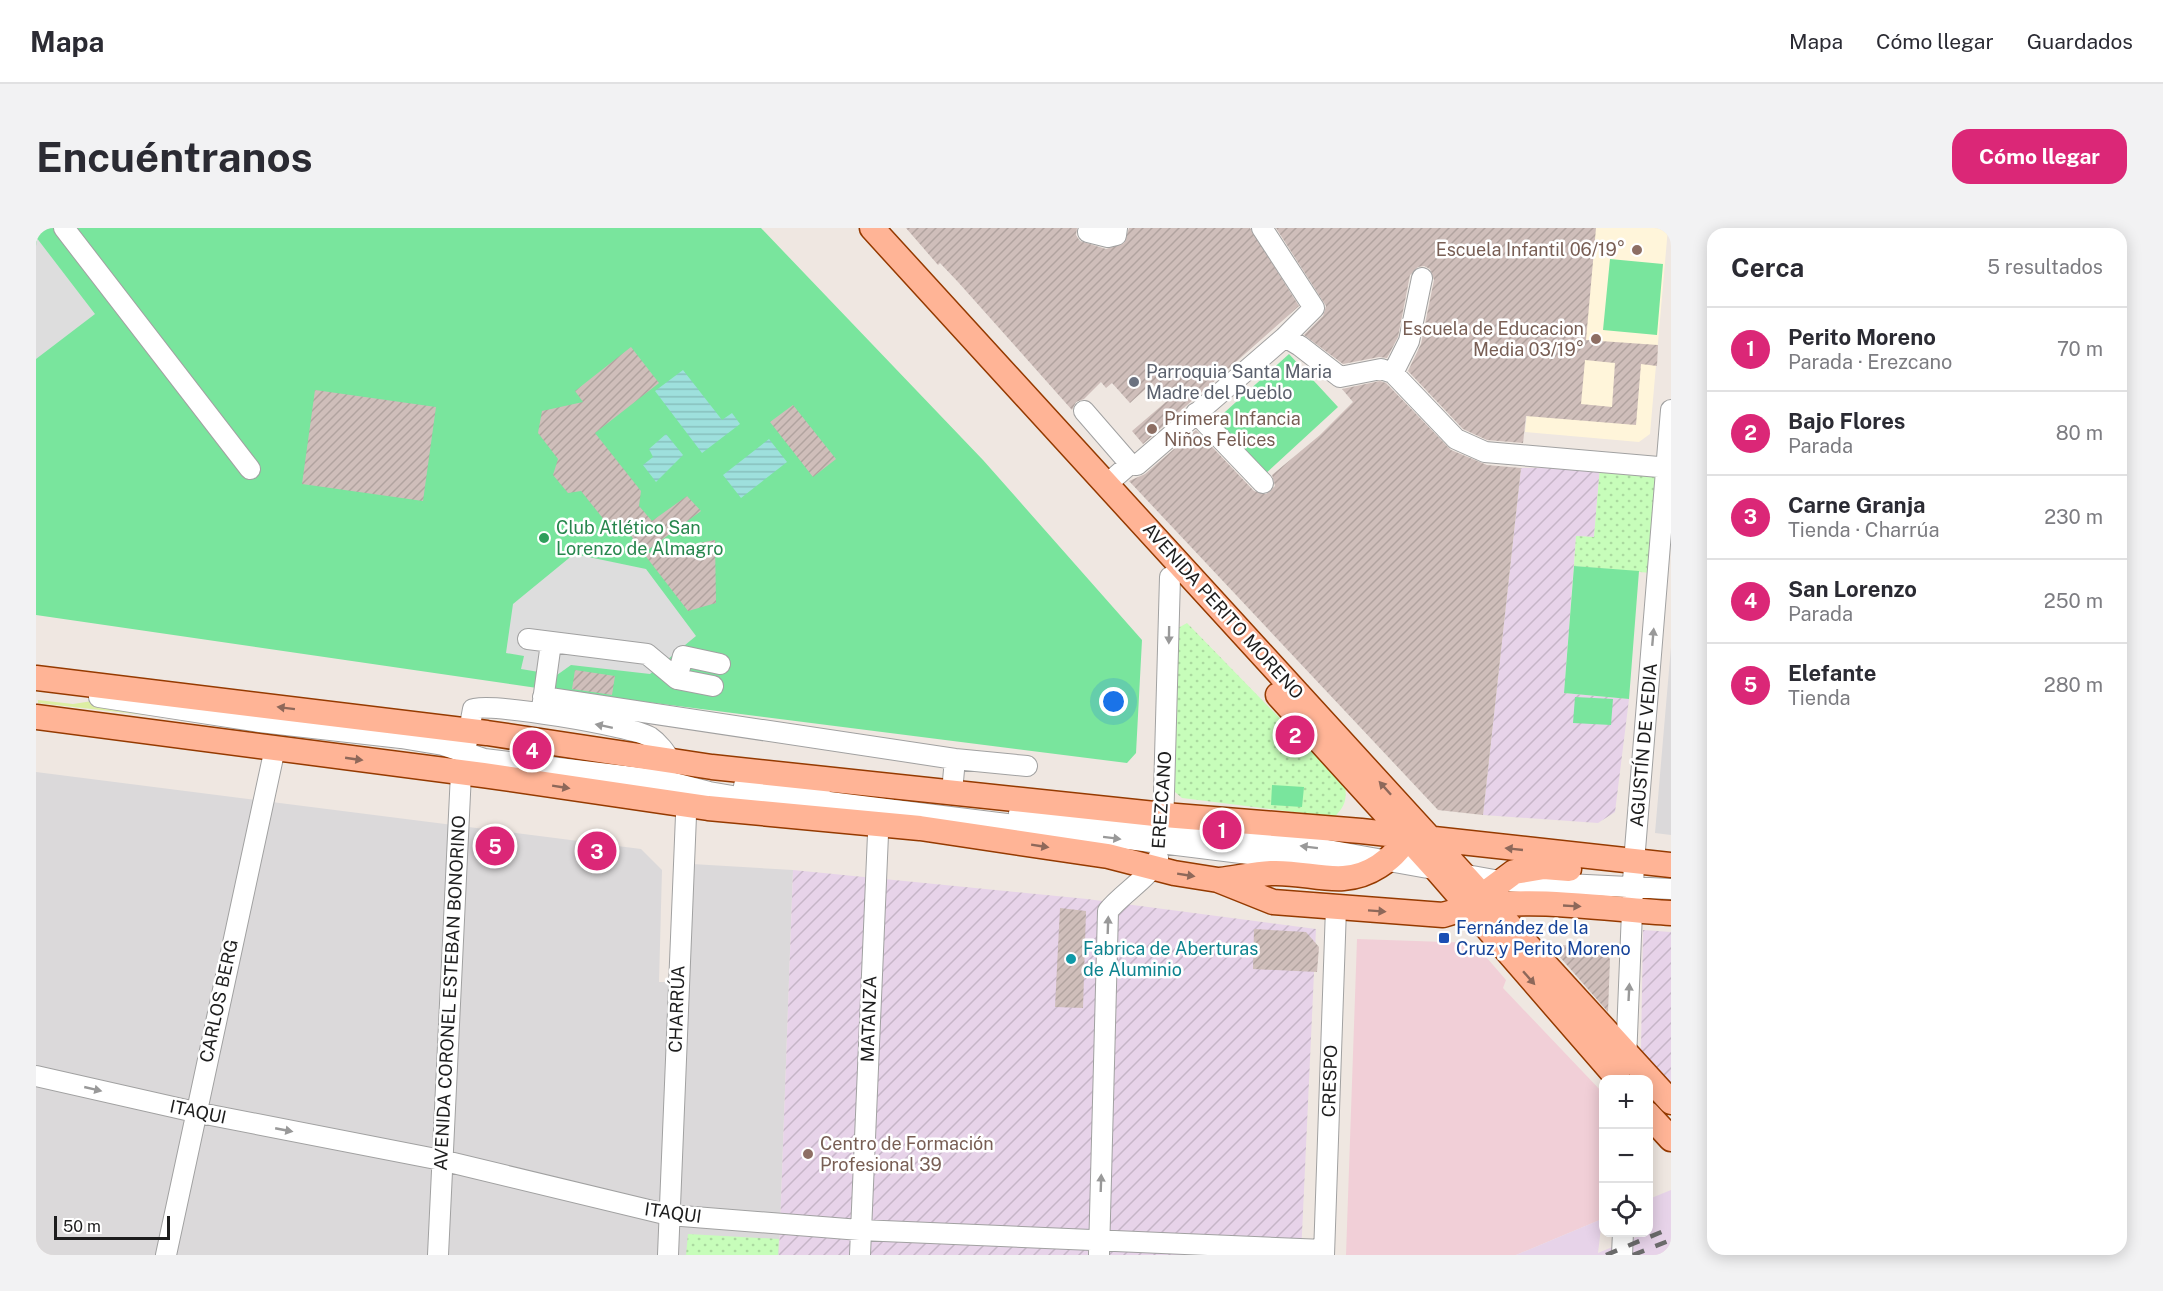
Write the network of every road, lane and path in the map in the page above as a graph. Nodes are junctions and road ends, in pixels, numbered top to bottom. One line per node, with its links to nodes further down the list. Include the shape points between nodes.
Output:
1 (64, 228): 15 (street)
2 (854, 228): 18 (main road, AVENIDA PERITO MORENO)
3 (872, 228): 17 (main road, AVENIDA PERITO MORENO)
4 (1117, 228): 6 (street, via 1116,235 1108,237)
5 (1262, 228): 8 (street, via 1314,308)
6 (1088, 232)
7 (1422, 278): 9 (street, via 1409,341)
8 (1285, 337): 9 (street, via 1340,377 1382,369); 12 (street)
9 (1393, 373): 14 (street, via 1456,439 1485,452)
10 (1671, 410): 14 (street, AGUSTÍN DE VEDIA)
11 (1084, 411): 13 (street)
12 (1196, 413): 13 (street, via 1137,465); 16 (street)
13 (1130, 464): 17 (street)
14 (1669, 468): 43 (street, AGUSTÍN DE VEDIA, one-way to 14)
15 (249, 469)
16 (1263, 483)
17 (1107, 484): 39 (main road, AVENIDA PERITO MORENO, one-way to 17)
18 (1170, 577): 39 (main road, AVENIDA PERITO MORENO); 40 (street, EREZCANO, one-way to 40)
19 (528, 639): 20 (street)
20 (551, 643): 23 (street, via 647,654); 26 (street)
21 (720, 664): 23 (street, via 682,656)
22 (36, 678): 33 (main road, one-way to 22)
23 (676, 679): 24 (street)
24 (713, 687)
25 (36, 688): 30 (street)
26 (542, 705): 28 (street); 31 (street, one-way to 26); 33 (street, AVENIDA CORONEL ESTEBAN BONORINO, via 477,705)
27 (36, 707): 30 (street, via 195,726)
28 (652, 713): 31 (street); 34 (street)
29 (36, 717): 32 (main road)
30 (260, 722): 33 (street, via 401,738)
31 (648, 735): 36 (street)
32 (275, 748): 33 (main road, one-way to 33); 58 (street, CARLOS BERG)
33 (465, 752): 36 (main road); 36 (main road); 61 (street, AVENIDA CORONEL ESTEBAN BONORINO)
34 (956, 759): 35 (street); 37 (street)
35 (1027, 766)
36 (684, 779): 38 (main road); 38 (main road); 38 (street, via 773,803 804,803 856,815); 62 (street, CHARRÚA)
37 (952, 792): 38 (main road); 40 (main road)
38 (880, 804): 40 (street, one-way to 38); 40 (main road, one-way to 40, via 920,828 1108,856); 63 (street, MATANZA)
39 (1412, 830): 40 (main road); 41 (main road); 42 (main road); 45 (main road, AVENIDA PERITO MORENO)
40 (1161, 839): 42 (street, via 1179,834 1311,847); 47 (main road, one-way to 47, via 1174,873); 65 (street, EREZCANO, one-way to 40, via 1108,911)
41 (1434, 841): 43 (main road, one-way to 41); 46 (main road, AVENIDA PERITO MORENO)
42 (1388, 860): 45 (street); 47 (main road, via 1347,880 1271,873)
43 (1629, 862): 44 (main road); 49 (main road, via 1597,870 1544,867 1514,872); 50 (street, AGUSTÍN DE VEDIA)
44 (1671, 865)
45 (1436, 869): 46 (street); 49 (main road, AVENIDA PERITO MORENO)
46 (1465, 875): 49 (main road, AVENIDA PERITO MORENO)
47 (1218, 880): 51 (main road, via 1273,902)
48 (1666, 887): 50 (street)
49 (1485, 897): 50 (main road, via 1522,904); 51 (main road, one-way to 49, via 1443,915); 53 (main road, AVENIDA PERITO MORENO); 54 (main road, AVENIDA PERITO MORENO, one-way to 54)
50 (1633, 899): 52 (main road); 53 (street, AGUSTÍN DE VEDIA, one-way to 50)
51 (1336, 908): 66 (street, CRESPO)
52 (1671, 913)
53 (1625, 1050): 55 (street, AGUSTÍN DE VEDIA); 57 (main road, AVENIDA PERITO MORENO)
54 (1614, 1075)
55 (1626, 1075)
56 (36, 1076): 58 (street, ITAQUI, one-way to 58)
57 (1671, 1102)
58 (195, 1112): 61 (street, ITAQUI, one-way to 61); 67 (street, CARLOS BERG)
59 (1653, 1119): 60 (main road)
60 (1671, 1139)
61 (441, 1161): 62 (street, ITAQUI); 68 (street, AVENIDA CORONEL ESTEBAN BONORINO)
62 (669, 1215): 63 (street, ITAQUI); 69 (street, CHARRÚA)
63 (860, 1230): 65 (street, ITAQUI); 70 (street, MATANZA)
64 (1623, 1237): 71 (street)
65 (1099, 1248): 66 (street, ITAQUI)
66 (1324, 1253)
67 (166, 1255)
68 (438, 1255)
69 (668, 1255)
70 (860, 1255)
71 (1622, 1255)

